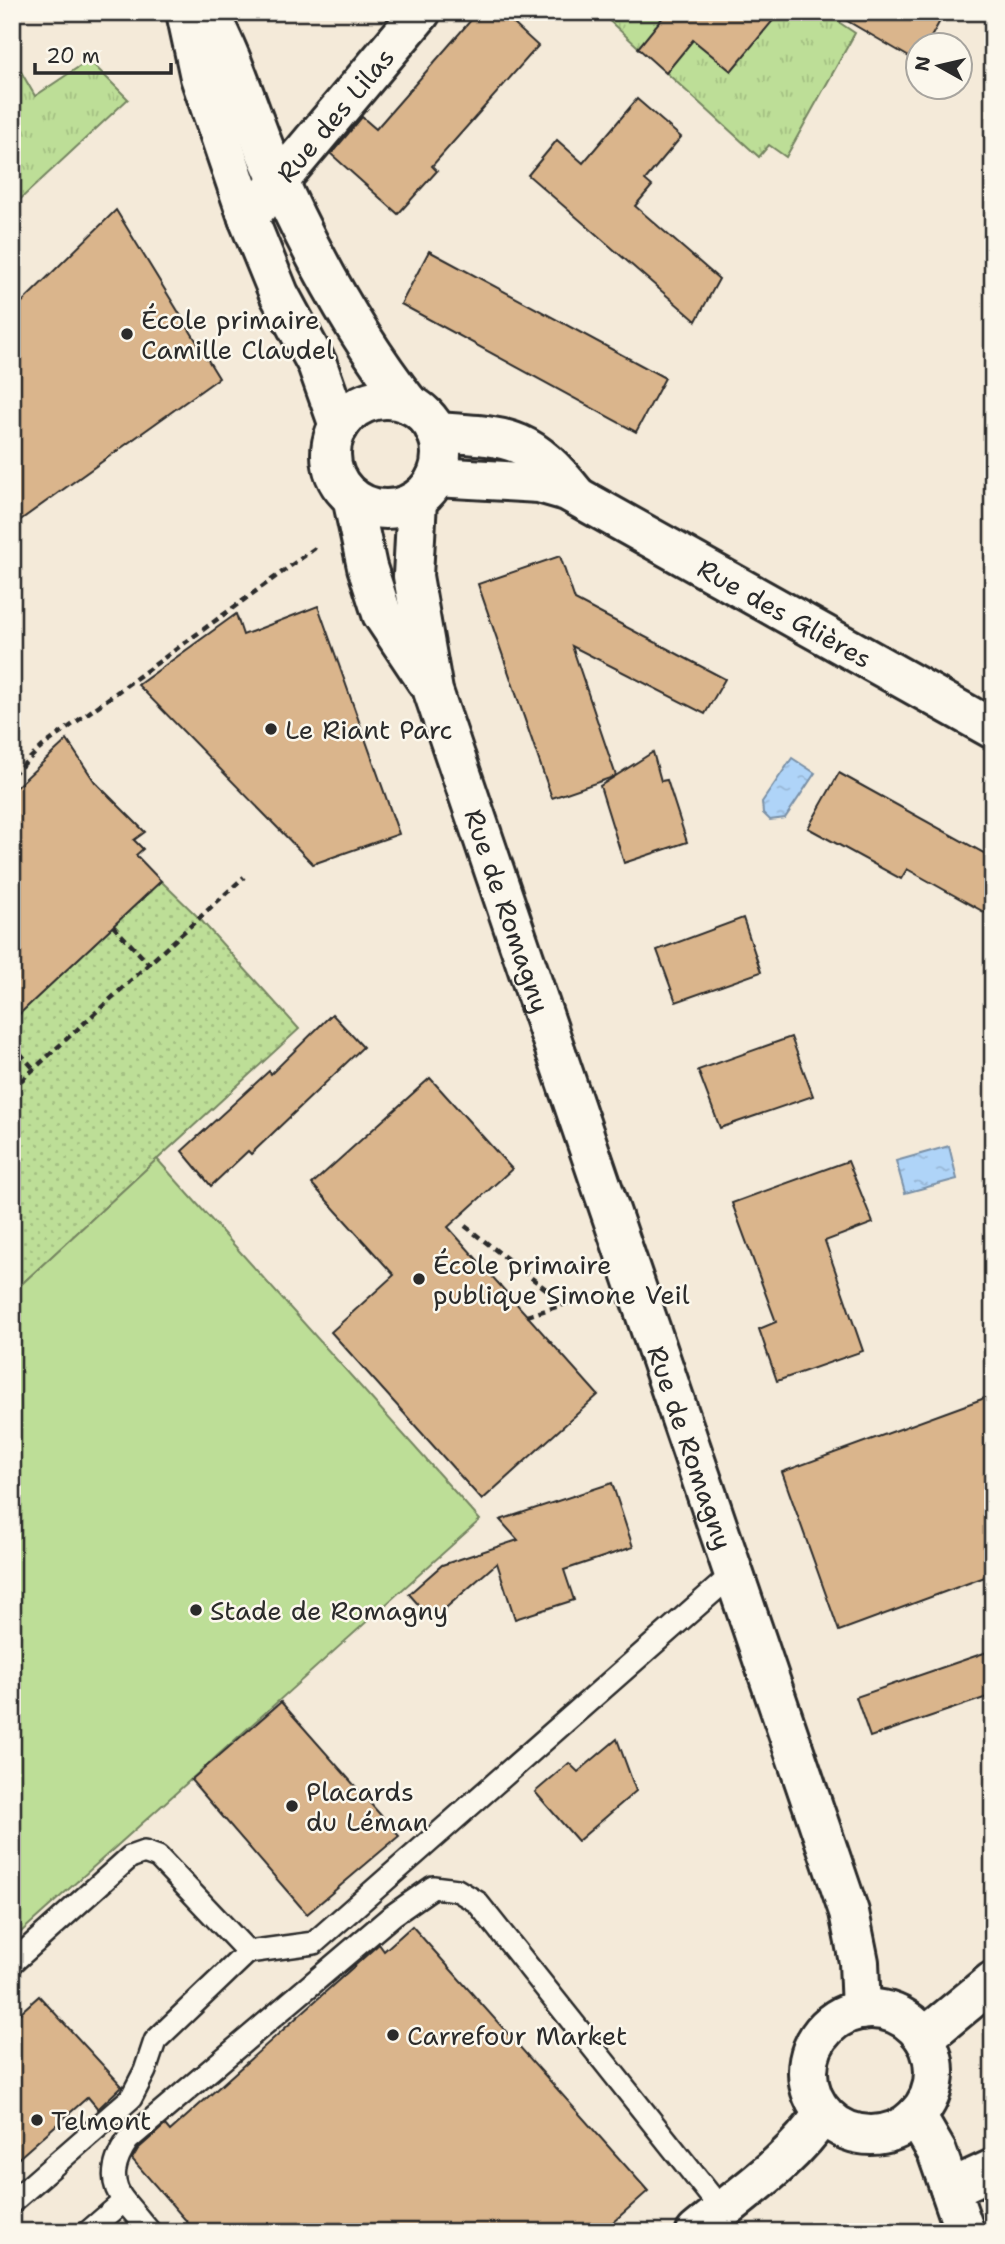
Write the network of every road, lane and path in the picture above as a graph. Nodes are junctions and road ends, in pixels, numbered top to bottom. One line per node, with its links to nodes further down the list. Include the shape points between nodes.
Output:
1 (186, 12): 5 (street, via 200,77)
2 (208, 12): 4 (street, via 231,55)
3 (421, 12): 4 (street, Rue des Lilas)
4 (279, 180): 5 (street, Rue des Lilas); 6 (street, via 364,344)
5 (248, 218): 7 (street, via 273,281 317,364)
6 (409, 404): 7 (street, via 386,399 369,402); 8 (street, via 428,418)
7 (339, 426): 11 (street, via 332,462)
8 (436, 432): 9 (street, via 441,455); 10 (street, Rue des Glières, via 520,442 552,464)
9 (426, 489): 10 (street, Rue des Glières, via 539,483); 11 (street, via 388,509 373,508); 13 (street, Rue de Romagny, via 413,576)
10 (576, 495): 14 (street, Rue des Glières)
11 (352, 497): 13 (street, Rue de Romagny, via 382,614)
12 (318, 547): 15 (path, via 43,746)
13 (433, 691): 23 (street, Rue de Romagny)
14 (993, 729)
15 (12, 775)
16 (244, 877): 18 (path)
17 (113, 926): 18 (path)
18 (150, 965): 20 (path)
19 (12, 1044): 20 (path)
20 (34, 1069): 21 (path)
21 (12, 1089)
22 (465, 1226): 24 (path)
23 (635, 1283): 24 (path); 26 (street, Rue de Romagny)
24 (565, 1304): 25 (path)
25 (527, 1316)
26 (734, 1573): 27 (lane, via 321,1939 307,1946); 30 (street, Rue de Romagny, via 849,1912 859,1962)
27 (248, 1952): 28 (lane, via 158,1857 144,1852 130,1857); 37 (lane, via 155,2042 131,2098)
28 (12, 1963)
29 (993, 1981): 31 (street)
30 (861, 2010): 31 (street, via 878,2009 901,2016); 32 (street, via 827,2027 812,2050 808,2079)
31 (923, 2038): 33 (street, via 934,2073 927,2101)
32 (824, 2114): 33 (street, via 849,2131 869,2135 890,2132); 38 (street, via 801,2143)
33 (916, 2116): 35 (street, via 937,2152)
34 (993, 2169): 35 (street)
35 (950, 2189): 41 (street)
36 (124, 2201): 38 (lane, via 114,2178 118,2155 128,2140 393,1915 433,1887 457,1890 477,1902); 39 (lane); 40 (lane)
37 (12, 2202)
38 (709, 2221)
39 (88, 2232)
40 (150, 2232)
41 (965, 2232)

